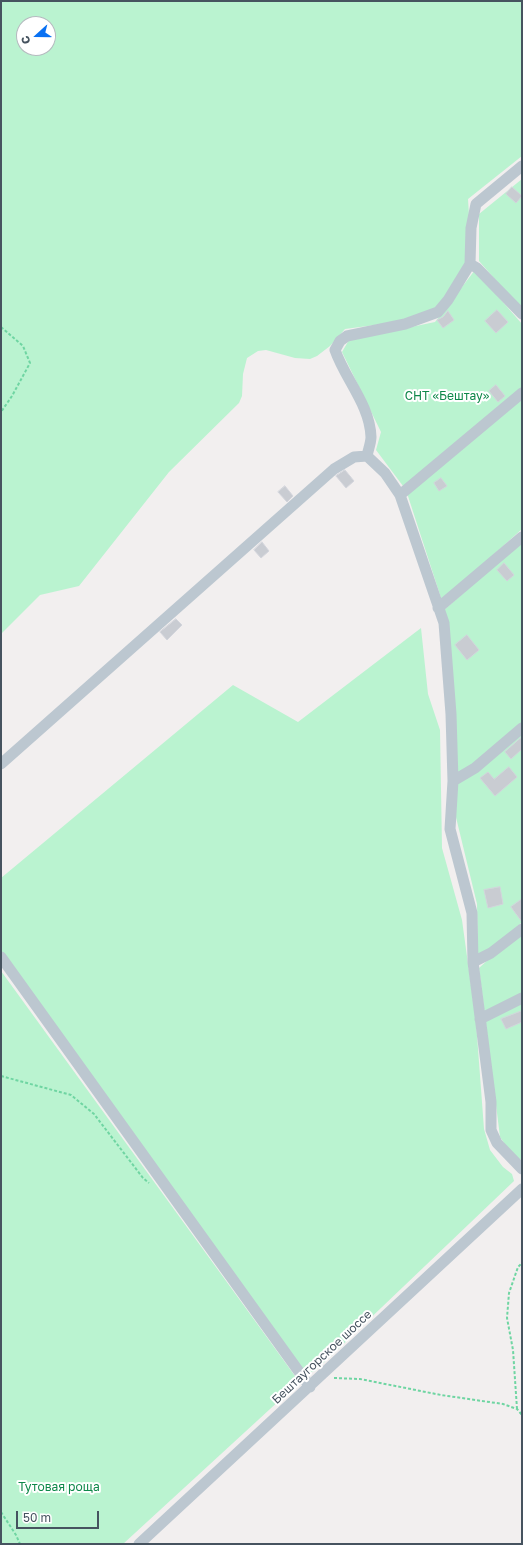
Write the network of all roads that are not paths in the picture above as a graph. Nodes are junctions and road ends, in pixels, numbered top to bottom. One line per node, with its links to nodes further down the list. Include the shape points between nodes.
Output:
1 (522, 166): 2 (street, via 476,204 471,228)
2 (470, 264): 3 (street); 5 (street, via 438,312 405,324 347,336 340,341 335,350 366,416 371,438)
3 (522, 314)
4 (522, 392): 6 (street)
5 (367, 456): 6 (street, via 385,473); 10 (street, via 354,457 334,469)
6 (400, 495): 8 (street)
7 (522, 536): 8 (street)
8 (438, 608): 11 (street, via 444,623)
9 (522, 728): 11 (street, via 475,768)
10 (1, 764)
11 (453, 781): 14 (street, via 450,829 472,913)
12 (522, 929): 14 (street, via 491,953)
13 (1, 957): 19 (street)
14 (473, 962): 16 (street)
15 (522, 998): 16 (street)
16 (480, 1019): 17 (street, via 491,1102 491,1130 497,1143)
17 (522, 1169)
18 (522, 1188): 19 (street, Бештаугорское шоссе)
19 (310, 1387): 20 (street, Бештаугорское шоссе)
20 (139, 1544)

